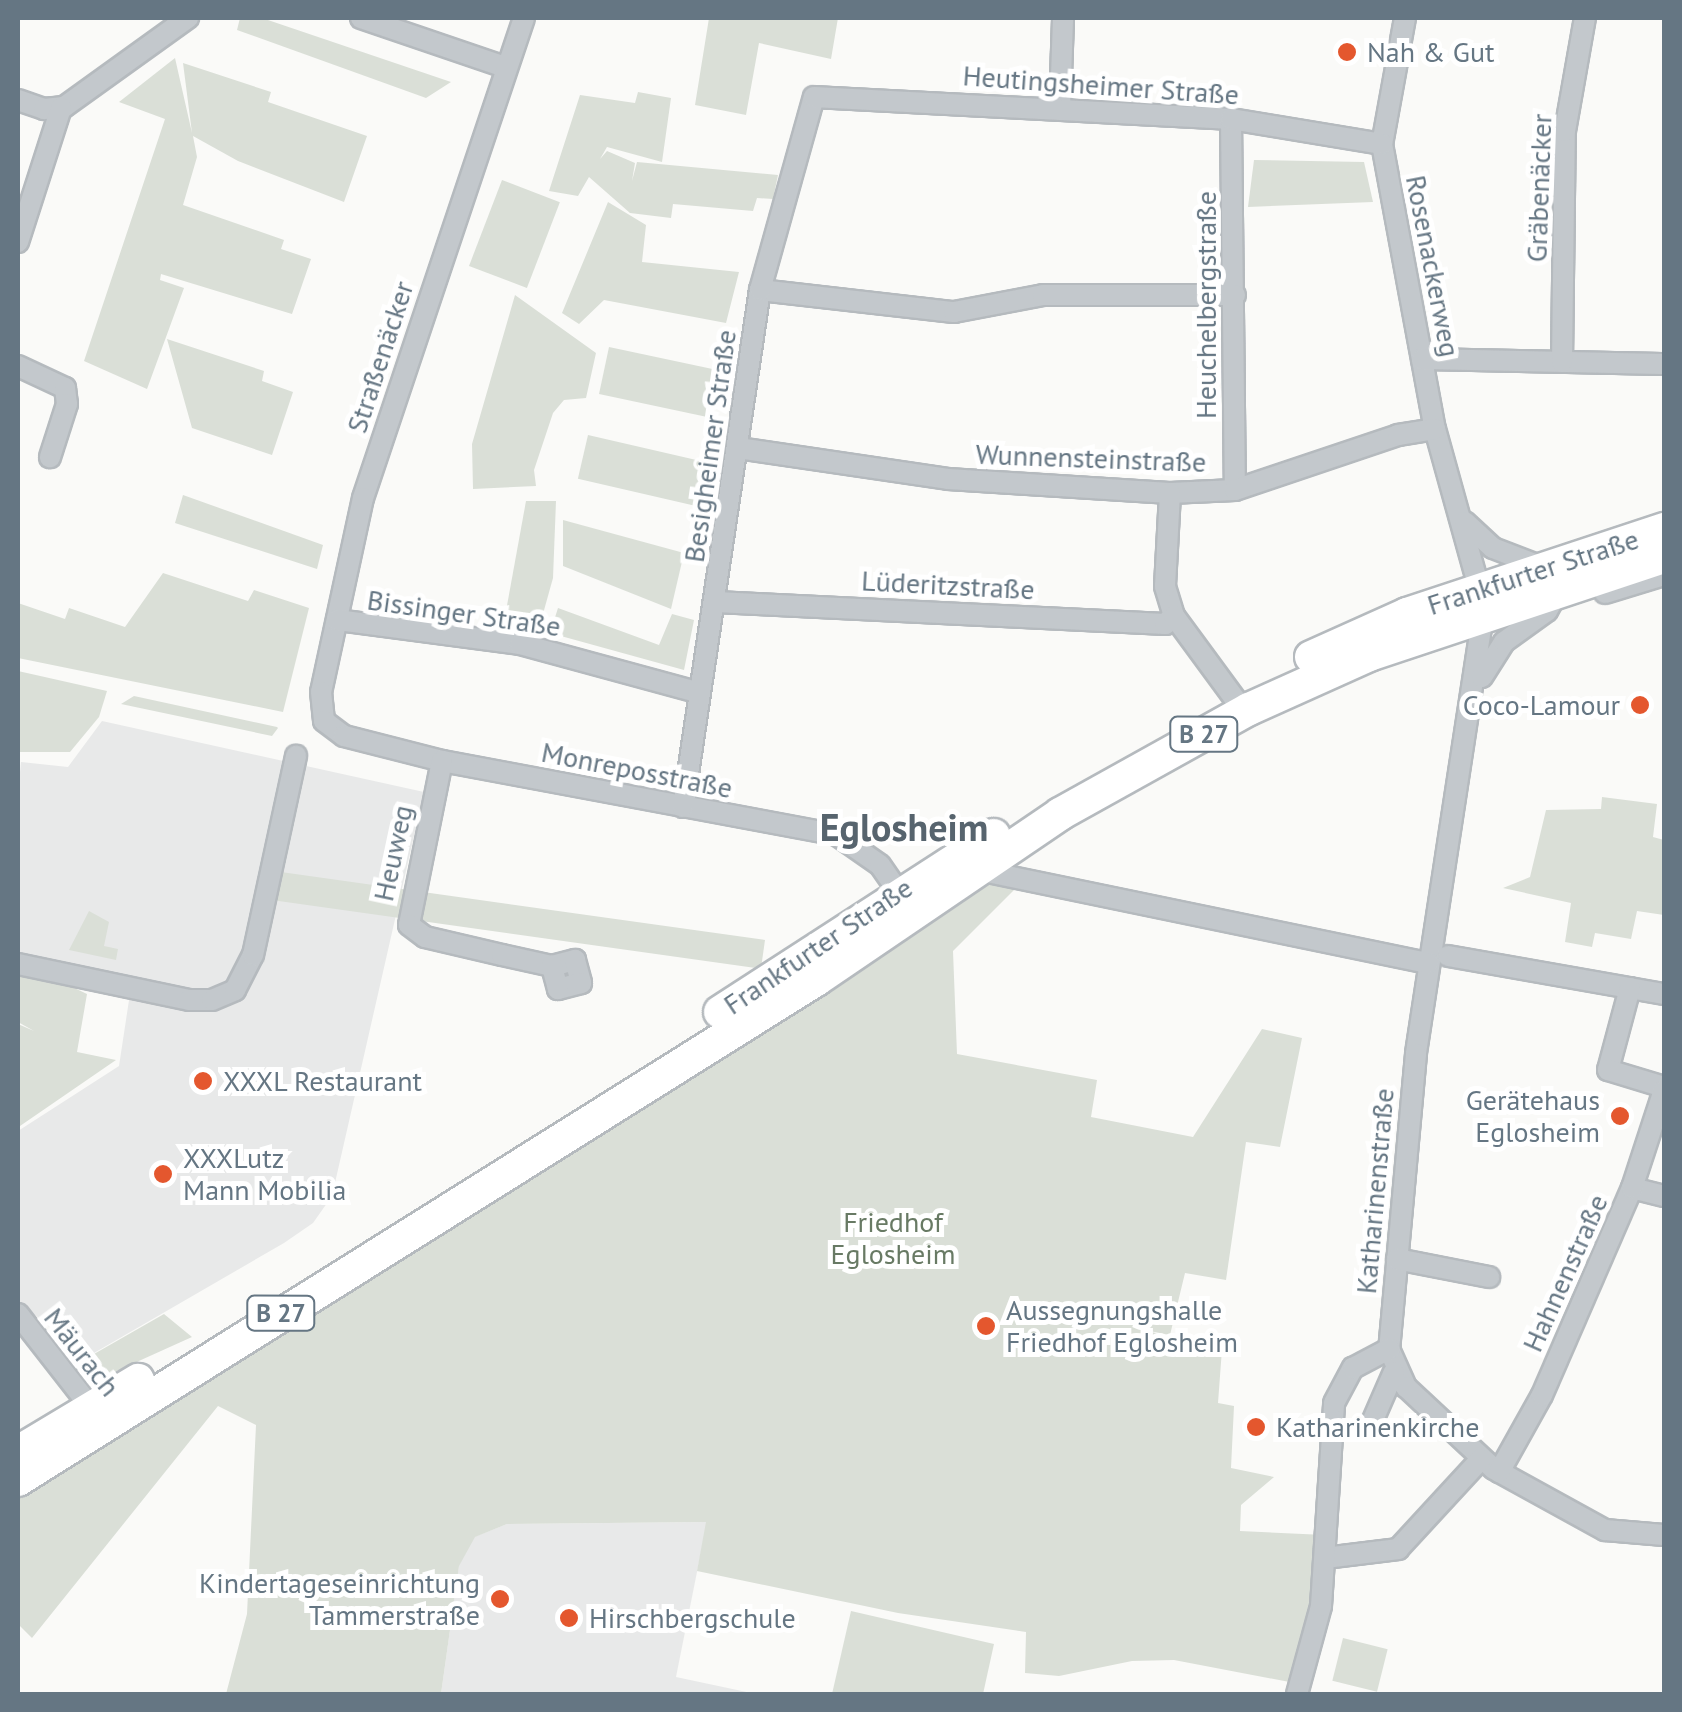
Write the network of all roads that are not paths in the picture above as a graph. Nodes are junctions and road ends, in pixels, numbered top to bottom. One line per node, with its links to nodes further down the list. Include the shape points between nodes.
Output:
1 (188, 18): 11 (street)
2 (361, 18): 7 (street)
3 (524, 18): 7 (street, Straßenäcker)
4 (1063, 18): 10 (street)
5 (1406, 18): 13 (street, Rosenackerweg)
6 (1586, 18): 18 (street, Gräbenäcker, via 1565,130)
7 (505, 67): 34 (street, Straßenäcker, via 363,498)
8 (814, 97): 10 (street, Heutingsheimer Straße); 15 (street, Besigheimer Straße)
9 (18, 100): 11 (street)
10 (1060, 105): 12 (street, Heutingsheimer Straße)
11 (60, 108): 14 (street)
12 (1231, 119): 13 (street, Heutingsheimer Straße); 16 (street, Heuchelbergstraße)
13 (1382, 144): 17 (street, Rosenackerweg)
14 (18, 242)
15 (760, 290): 16 (street, via 954,312 1043,294); 22 (street, Besigheimer Straße)
16 (1236, 295): 24 (street, Heuchelbergstraße)
17 (1422, 359): 18 (street); 21 (street, Rosenackerweg)
18 (1562, 362): 19 (street)
19 (1664, 364)
20 (18, 366): 23 (street, via 65,388 67,404)
21 (1435, 429): 24 (street, Wunnensteinstraße, via 1398,435); 26 (street, Rosenackerweg)
22 (738, 448): 25 (street, Wunnensteinstraße, via 948,479); 32 (street, Besigheimer Straße)
23 (50, 458)
24 (1234, 490): 25 (street, Wunnensteinstraße)
25 (1170, 493): 33 (street, via 1164,586)
26 (1466, 522): 30 (street, via 1493,548); 31 (street, Rosenackerweg)
27 (1664, 529): 30 (main road, Frankfurter Straße / B 27)
28 (1664, 558): 30 (main road, Frankfurter Straße / B 27)
29 (1664, 575): 30 (street, Frankfurter Straße, via 1586,600)
30 (1550, 580): 31 (main road, Frankfurter Straße / B 27); 36 (street, Katharinenstraße, via 1547,611 1504,642)
31 (1481, 601): 36 (street, Katharinenstraße); 37 (main road, Frankfurter Straße / B 27, via 1359,634); 42 (main road, Frankfurter Straße / B 27, via 1248,710 1060,814)
32 (716, 602): 33 (street, Lüderitzstraße, via 1166,624); 35 (street, Besigheimer Straße)
33 (1174, 616): 37 (street)
34 (337, 620): 35 (street, Bissinger Straße, via 520,644); 38 (street, Straßenäcker, via 321,692)
35 (698, 692): 41 (street, Besigheimer Straße)
36 (1474, 692): 44 (street, Katharinenstraße)
37 (1236, 699): 43 (main road, Frankfurter Straße / B 27)
38 (324, 720): 40 (street, Monreposstraße, via 344,736)
39 (296, 756): 45 (street, via 249,971 235,990 203,1002)
40 (442, 761): 41 (street, Monreposstraße); 46 (street, Heuweg, via 408,923 443,943)
41 (683, 808): 43 (street, Monreposstraße, via 837,835 880,865)
42 (978, 870): 43 (main road, Frankfurter Straße / B 27); 44 (street)
43 (906, 903): 57 (main road, Frankfurter Straße / B 27)
44 (1439, 959): 47 (street); 52 (street, Katharinenstraße)
45 (18, 964)
46 (552, 966)
47 (1630, 988): 48 (street); 49 (street, Hahnenstraße, via 1608,1070)
48 (1664, 994)
49 (1664, 1088): 50 (street, Hahnenstraße)
50 (1632, 1188): 51 (street); 61 (street, Hahnenstraße, via 1542,1395)
51 (1664, 1196)
52 (1398, 1259): 53 (street); 55 (street, Katharinenstraße)
53 (1488, 1277)
54 (18, 1314): 57 (street, Mäurach)
55 (1389, 1349): 56 (street, Katharinenstraße); 64 (street, via 1353,1368 1334,1403)
56 (1394, 1372): 58 (street); 60 (street)
57 (96, 1414): 59 (main road, Frankfurter Straße / B 27); 62 (main road, Frankfurter Straße / B 27)
58 (1373, 1420)
59 (18, 1452)
60 (1480, 1459): 61 (street); 64 (street, via 1398,1549)
61 (1500, 1472): 63 (street, via 1606,1530)
62 (18, 1480)
63 (1664, 1535)
64 (1325, 1558): 65 (street)
65 (1298, 1694)

